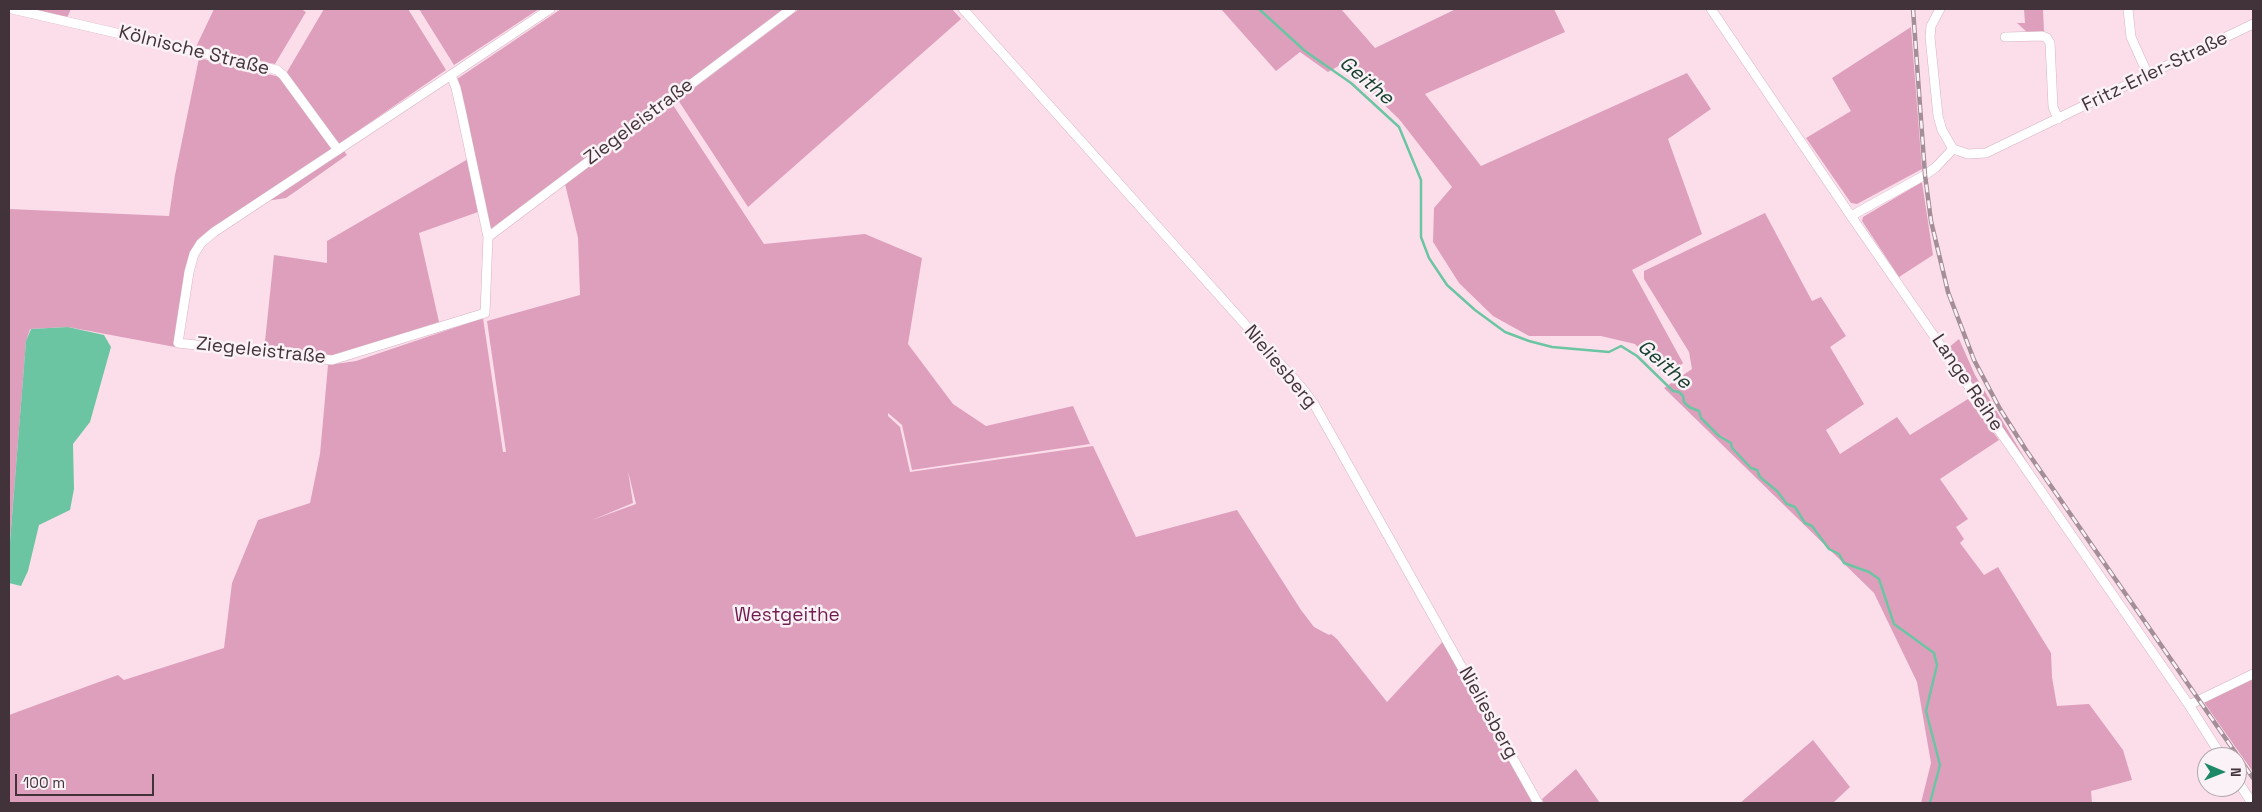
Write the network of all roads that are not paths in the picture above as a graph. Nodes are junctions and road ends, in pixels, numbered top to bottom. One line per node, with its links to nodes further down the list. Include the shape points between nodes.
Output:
1 (12, 9): 14 (street, Kölnische Straße, via 277,70)
2 (550, 9): 10 (street, Ziegeleistraße)
3 (791, 9): 16 (street, Ziegeleistraße)
4 (963, 9): 20 (street, Nieliesberg, via 1310,399)
5 (1712, 9): 15 (street, Lange Reihe)
6 (1940, 9): 13 (street, via 1931,26 1930,36 1938,116 1942,130)
7 (2128, 9): 11 (street, via 2132,37)
8 (2253, 24): 11 (street, Fritz-Erler-Straße)
9 (2006, 37): 12 (street, Fritz-Erler-Straße, via 2047,38 2050,43 2053,107)
10 (450, 75): 14 (street, Ziegeleistraße); 16 (street, Ziegeleistraße, via 460,103)
11 (2148, 75): 12 (street, Fritz-Erler-Straße)
12 (2058, 119): 13 (street, Fritz-Erler-Straße, via 1986,153 1968,154)
13 (1954, 149): 15 (street, via 1925,175)
14 (338, 150): 16 (street, Ziegeleistraße, via 201,243 189,272 178,343 332,360 485,313)
15 (1851, 216): 18 (street, Lange Reihe)
16 (488, 237)
17 (2253, 674): 18 (street)
18 (2189, 705): 19 (street, Lange Reihe)
19 (2216, 747)
20 (1538, 803)

